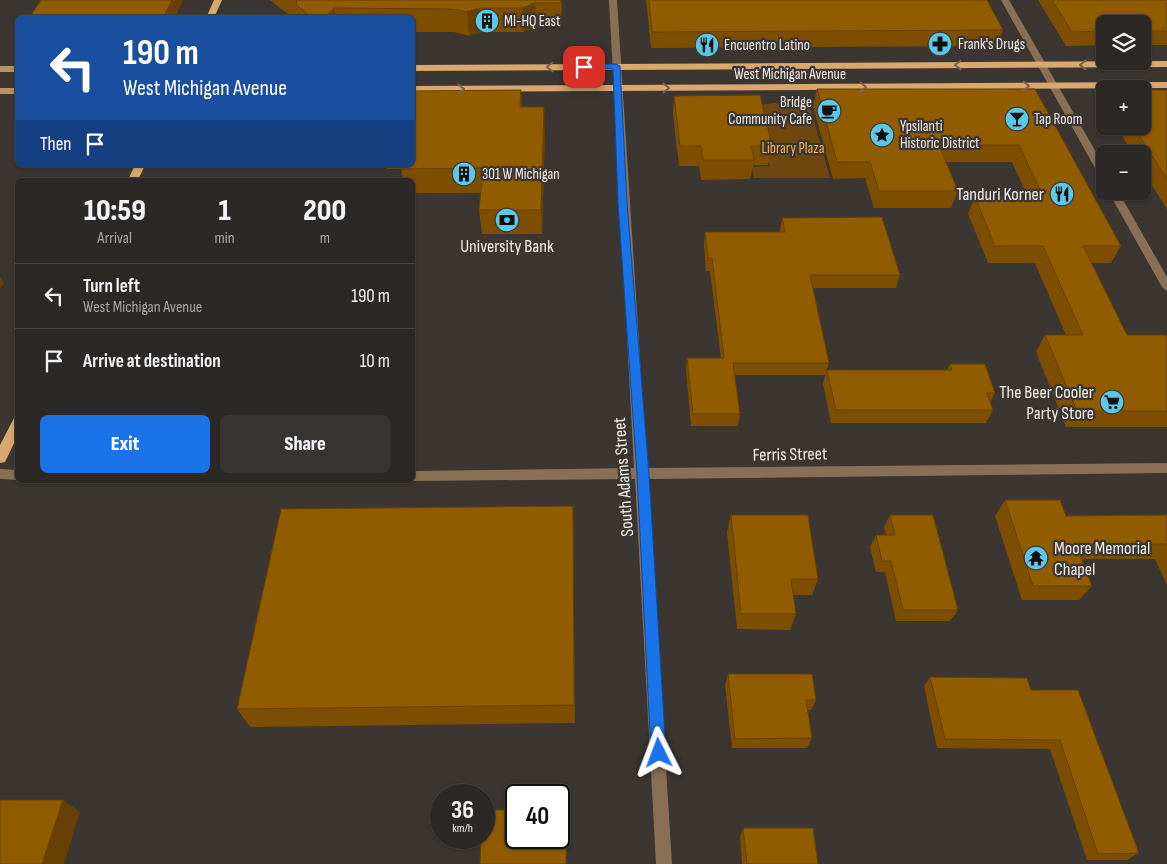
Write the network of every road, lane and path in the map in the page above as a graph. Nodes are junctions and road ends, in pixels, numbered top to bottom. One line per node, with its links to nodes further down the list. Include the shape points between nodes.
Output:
1 (218, 0): 4 (main road)
2 (613, 0): 7 (street, South Adams Street)
3 (1005, 0): 6 (street)
4 (211, 15)
5 (1167, 64): 6 (main road, West Michigan Avenue, one-way to 6)
6 (1041, 65): 7 (main road, West Michigan Avenue, one-way to 7); 12 (street)
7 (616, 66): 8 (main road, West Michigan Avenue, one-way to 8); 13 (street, South Adams Street)
8 (415, 68)
9 (0, 69): 10 (main road)
10 (15, 69)
11 (1167, 85): 12 (main road, West Michigan Avenue)
12 (1053, 86): 13 (main road, West Michigan Avenue, one-way to 12); 17 (street)
13 (617, 88): 14 (main road, West Michigan Avenue, one-way to 13); 24 (street, South Adams Street, via 622,203)
14 (415, 89)
15 (0, 91): 16 (main road)
16 (15, 91)
17 (1096, 161)
18 (1118, 200): 19 (street)
19 (1167, 287)
20 (15, 427): 21 (main road)
21 (0, 458)
22 (1167, 468): 24 (street, Ferris Street)
23 (0, 474): 25 (street)
24 (643, 474): 26 (street, Ferris Street); 27 (street, South Adams Street)
25 (15, 475)
26 (415, 476)
27 (664, 864)

